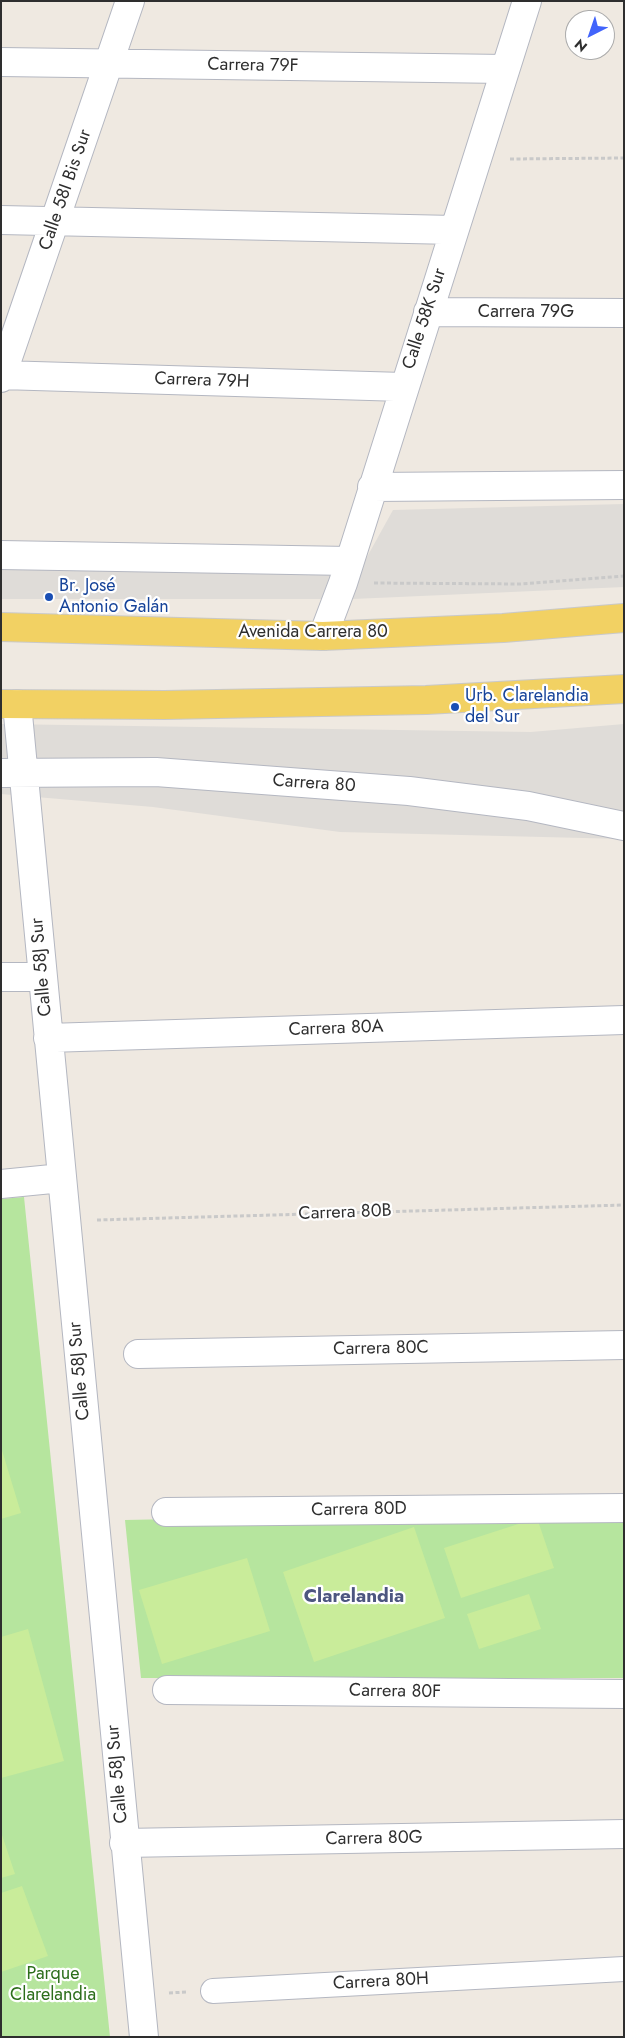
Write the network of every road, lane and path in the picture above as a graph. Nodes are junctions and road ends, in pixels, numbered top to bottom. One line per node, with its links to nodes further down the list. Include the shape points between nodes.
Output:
1 (130, 1): 4 (street, Calle 58I Bis Sur)
2 (527, 1): 5 (street, Calle 58K Sur)
3 (1, 62): 4 (street, Carrera 79F)
4 (109, 64): 5 (street, Carrera 79F); 9 (street, Calle 58I Bis Sur)
5 (505, 69): 7 (street, Calle 58K Sur)
6 (624, 158): 7 (path)
7 (476, 159): 10 (street, Calle 58K Sur)
8 (1, 220): 9 (street)
9 (55, 221): 10 (street); 13 (street, Calle 58I Bis Sur)
10 (454, 230): 11 (street, Calle 58K Sur)
11 (428, 312): 12 (street, Carrera 79G); 14 (street, Calle 58K Sur)
12 (624, 313)
13 (2, 376): 14 (street, Carrera 79H)
14 (403, 387): 16 (street, Calle 58K Sur)
15 (624, 485): 16 (street)
16 (372, 487): 18 (street, Calle 58K Sur)
17 (1, 555): 18 (street)
18 (349, 560): 21 (street, Calle 58K Sur)
19 (624, 618): 21 (main road, Avenida Carrera 80, via 503,628)
20 (1, 627): 21 (main road, Avenida Carrera 80)
21 (323, 636)
22 (624, 689): 23 (main road, via 540,696 416,700 165,705)
23 (9, 704): 24 (street, Calle 58J Sur)
24 (12, 773): 25 (street, Carrera 80, via 156,772 409,791 528,806); 26 (street, Calle 58J Sur)
25 (624, 826)
26 (43, 976): 27 (street); 29 (street, Calle 58J Sur)
27 (1, 977)
28 (624, 1020): 29 (street, Carrera 80A)
29 (48, 1038): 30 (street, Calle 58J Sur)
30 (62, 1178): 31 (street); 33 (street, Calle 58J Sur)
31 (1, 1184)
32 (624, 1205): 33 (path, Carrera 80B)
33 (66, 1221): 41 (street, Calle 58J Sur)
34 (624, 1345): 35 (street, Carrera 80C)
35 (138, 1354)
36 (624, 1508): 37 (street, Carrera 80D)
37 (166, 1512)
38 (166, 1690): 39 (street, Carrera 80F)
39 (624, 1694)
40 (624, 1834): 41 (street, Carrera 80G)
41 (124, 1843): 44 (street, Calle 58J Sur)
42 (624, 1969): 43 (street, Carrera 80H)
43 (213, 1991): 44 (path)
44 (139, 1995): 45 (street, Calle 58J Sur)
45 (144, 2037)

